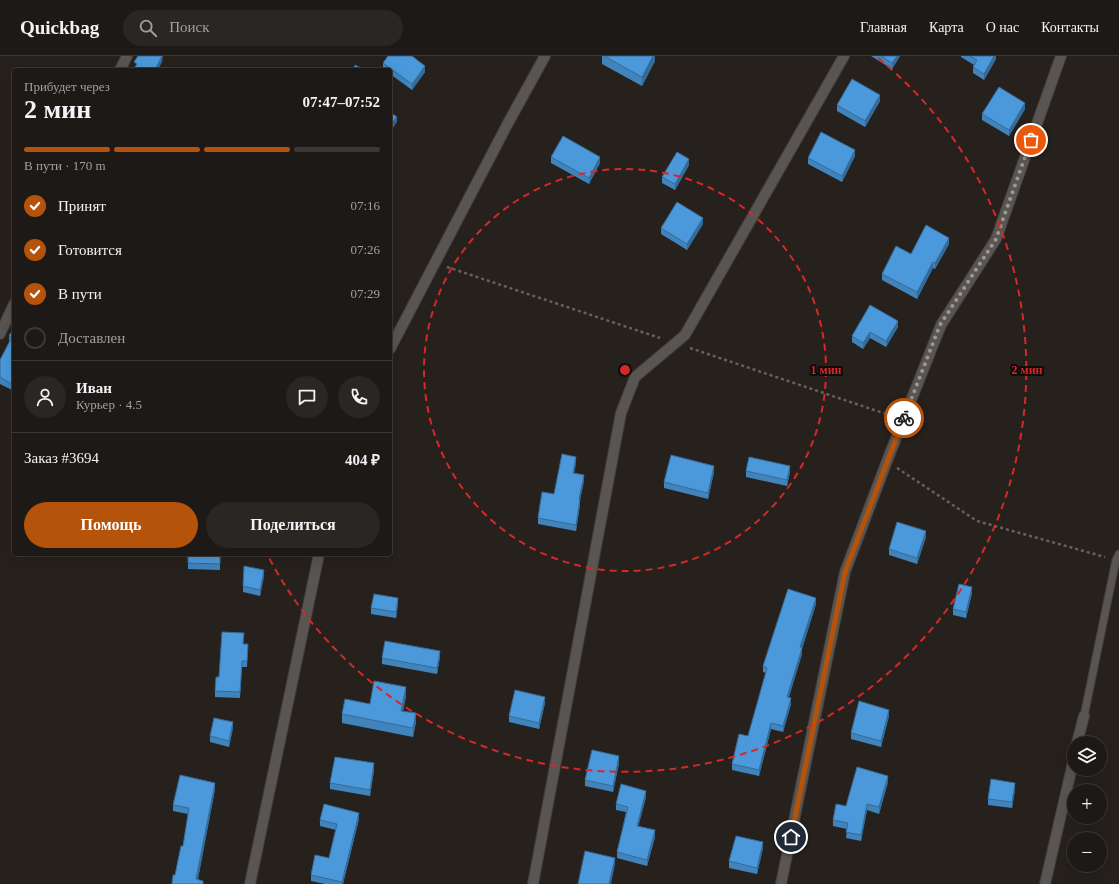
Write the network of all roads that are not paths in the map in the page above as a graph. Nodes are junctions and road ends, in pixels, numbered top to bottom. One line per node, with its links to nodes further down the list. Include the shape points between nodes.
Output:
1 (127, 56): 5 (street)
2 (545, 56): 8 (street)
3 (844, 56): 15 (street, via 685,335 635,377 621,413)
4 (1061, 56): 16 (street, via 996,239 940,325 845,572)
5 (121, 68)
6 (12, 308): 7 (street)
7 (0, 334)
8 (392, 344)
9 (319, 556): 14 (street)
10 (1117, 557): 11 (lane)
11 (1084, 716): 12 (street)
12 (1079, 736)
13 (1070, 776): 17 (street)
14 (250, 884)
15 (533, 884)
16 (782, 884)
17 (1045, 884)

